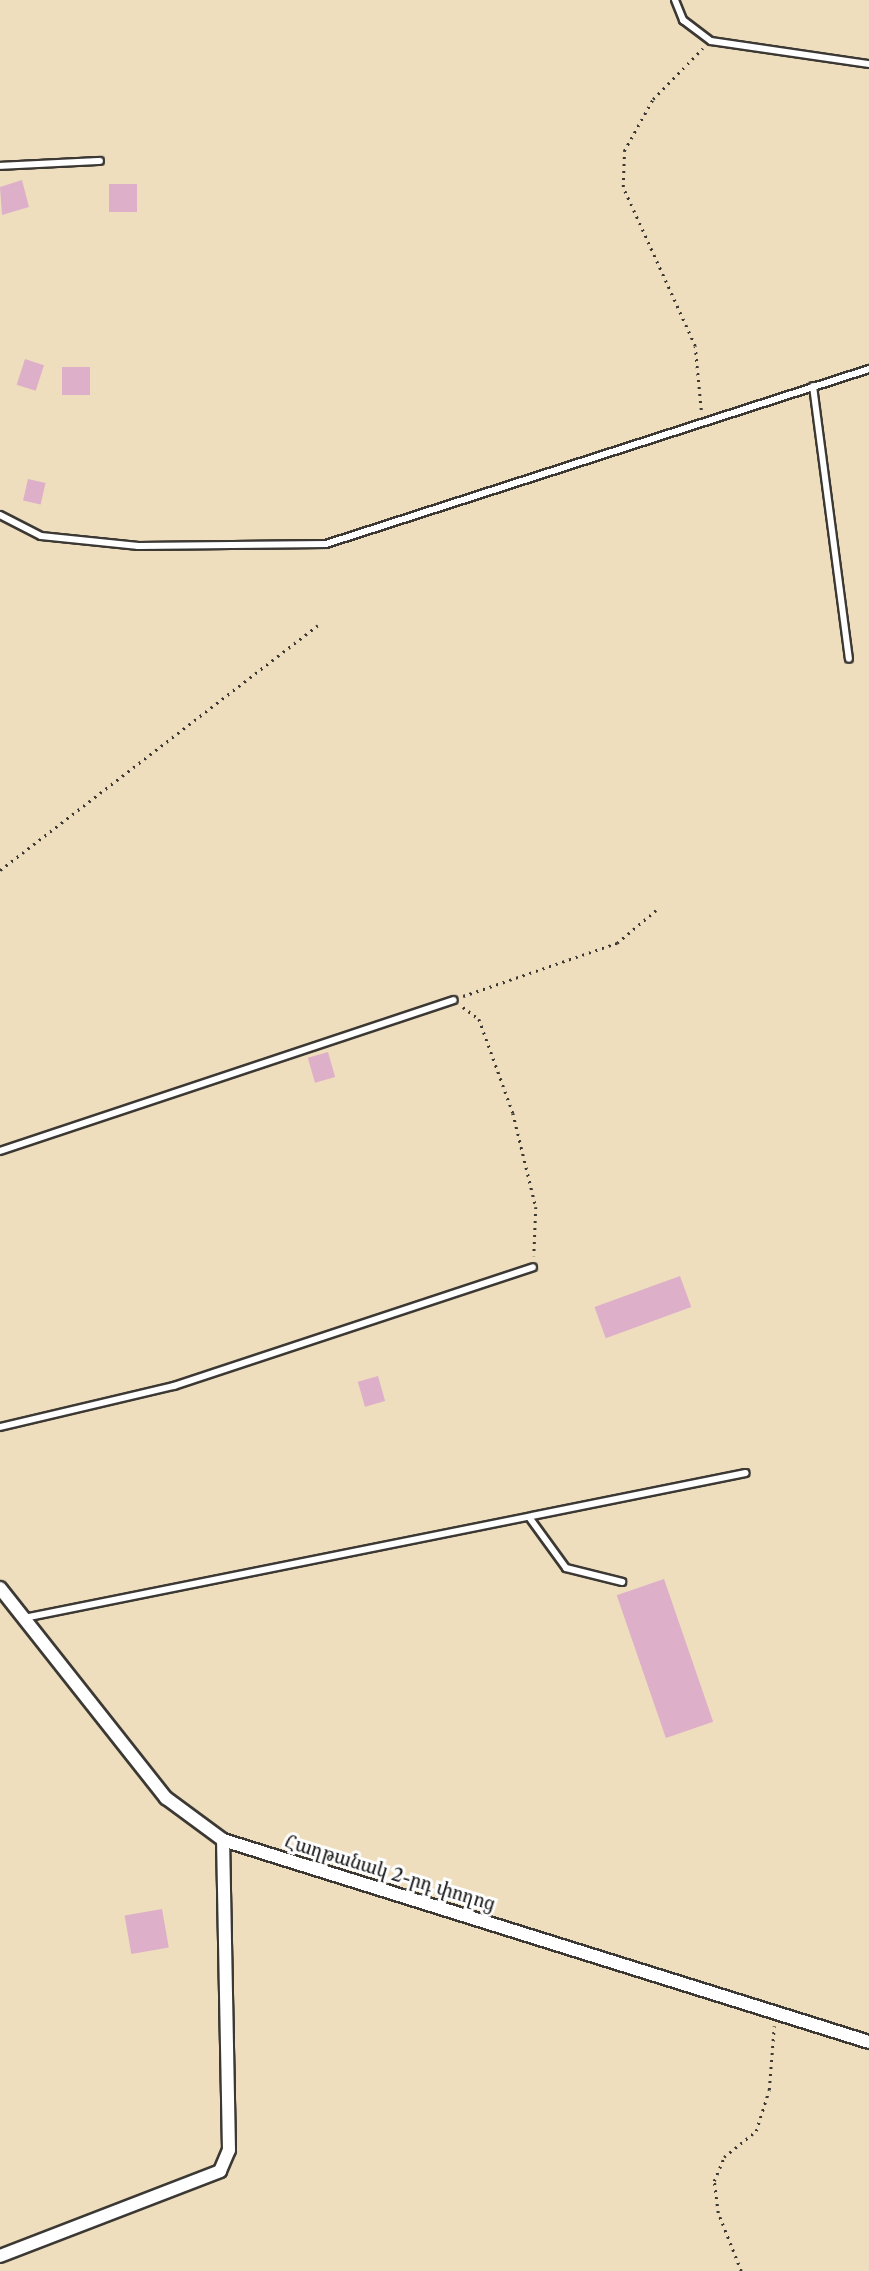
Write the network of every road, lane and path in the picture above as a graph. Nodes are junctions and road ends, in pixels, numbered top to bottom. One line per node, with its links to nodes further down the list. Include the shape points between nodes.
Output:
1 (675, 0): 2 (lane, via 683,20)
2 (710, 41): 3 (lane); 8 (path, via 653,99 624,151 623,187 695,346 703,397)
3 (869, 64)
4 (100, 161): 5 (lane)
5 (0, 166)
6 (869, 369): 7 (lane)
7 (813, 386): 8 (lane); 11 (lane, via 833,502)
8 (699, 425): 9 (lane, via 326,544 138,546 41,536)
9 (0, 515)
10 (318, 625): 12 (path)
11 (849, 659)
12 (0, 870)
13 (656, 910): 14 (path, via 617,943)
14 (454, 1000): 15 (lane); 16 (path, via 479,1019 513,1113 536,1207)
15 (0, 1151)
16 (533, 1267): 17 (lane, via 174,1385)
17 (0, 1427)
18 (746, 1473): 19 (lane)
19 (529, 1517): 20 (lane, via 566,1567); 22 (lane)
20 (622, 1582)
21 (0, 1588): 22 (street, Հաղթանակ 2-րդ փողոց)
22 (24, 1618): 23 (street, Հաղթանակ 2-րդ փողոց, via 166,1798)
23 (223, 1840): 24 (street, Հաղթանակ 2-րդ փողոց); 26 (street, via 229,2150 220,2171)
24 (775, 2014): 25 (street, Հաղթանակ 2-րդ փողոց); 27 (path, via 769,2090 756,2131 724,2157 713,2181 718,2213)
25 (869, 2042)
26 (0, 2256)
27 (741, 2271)

